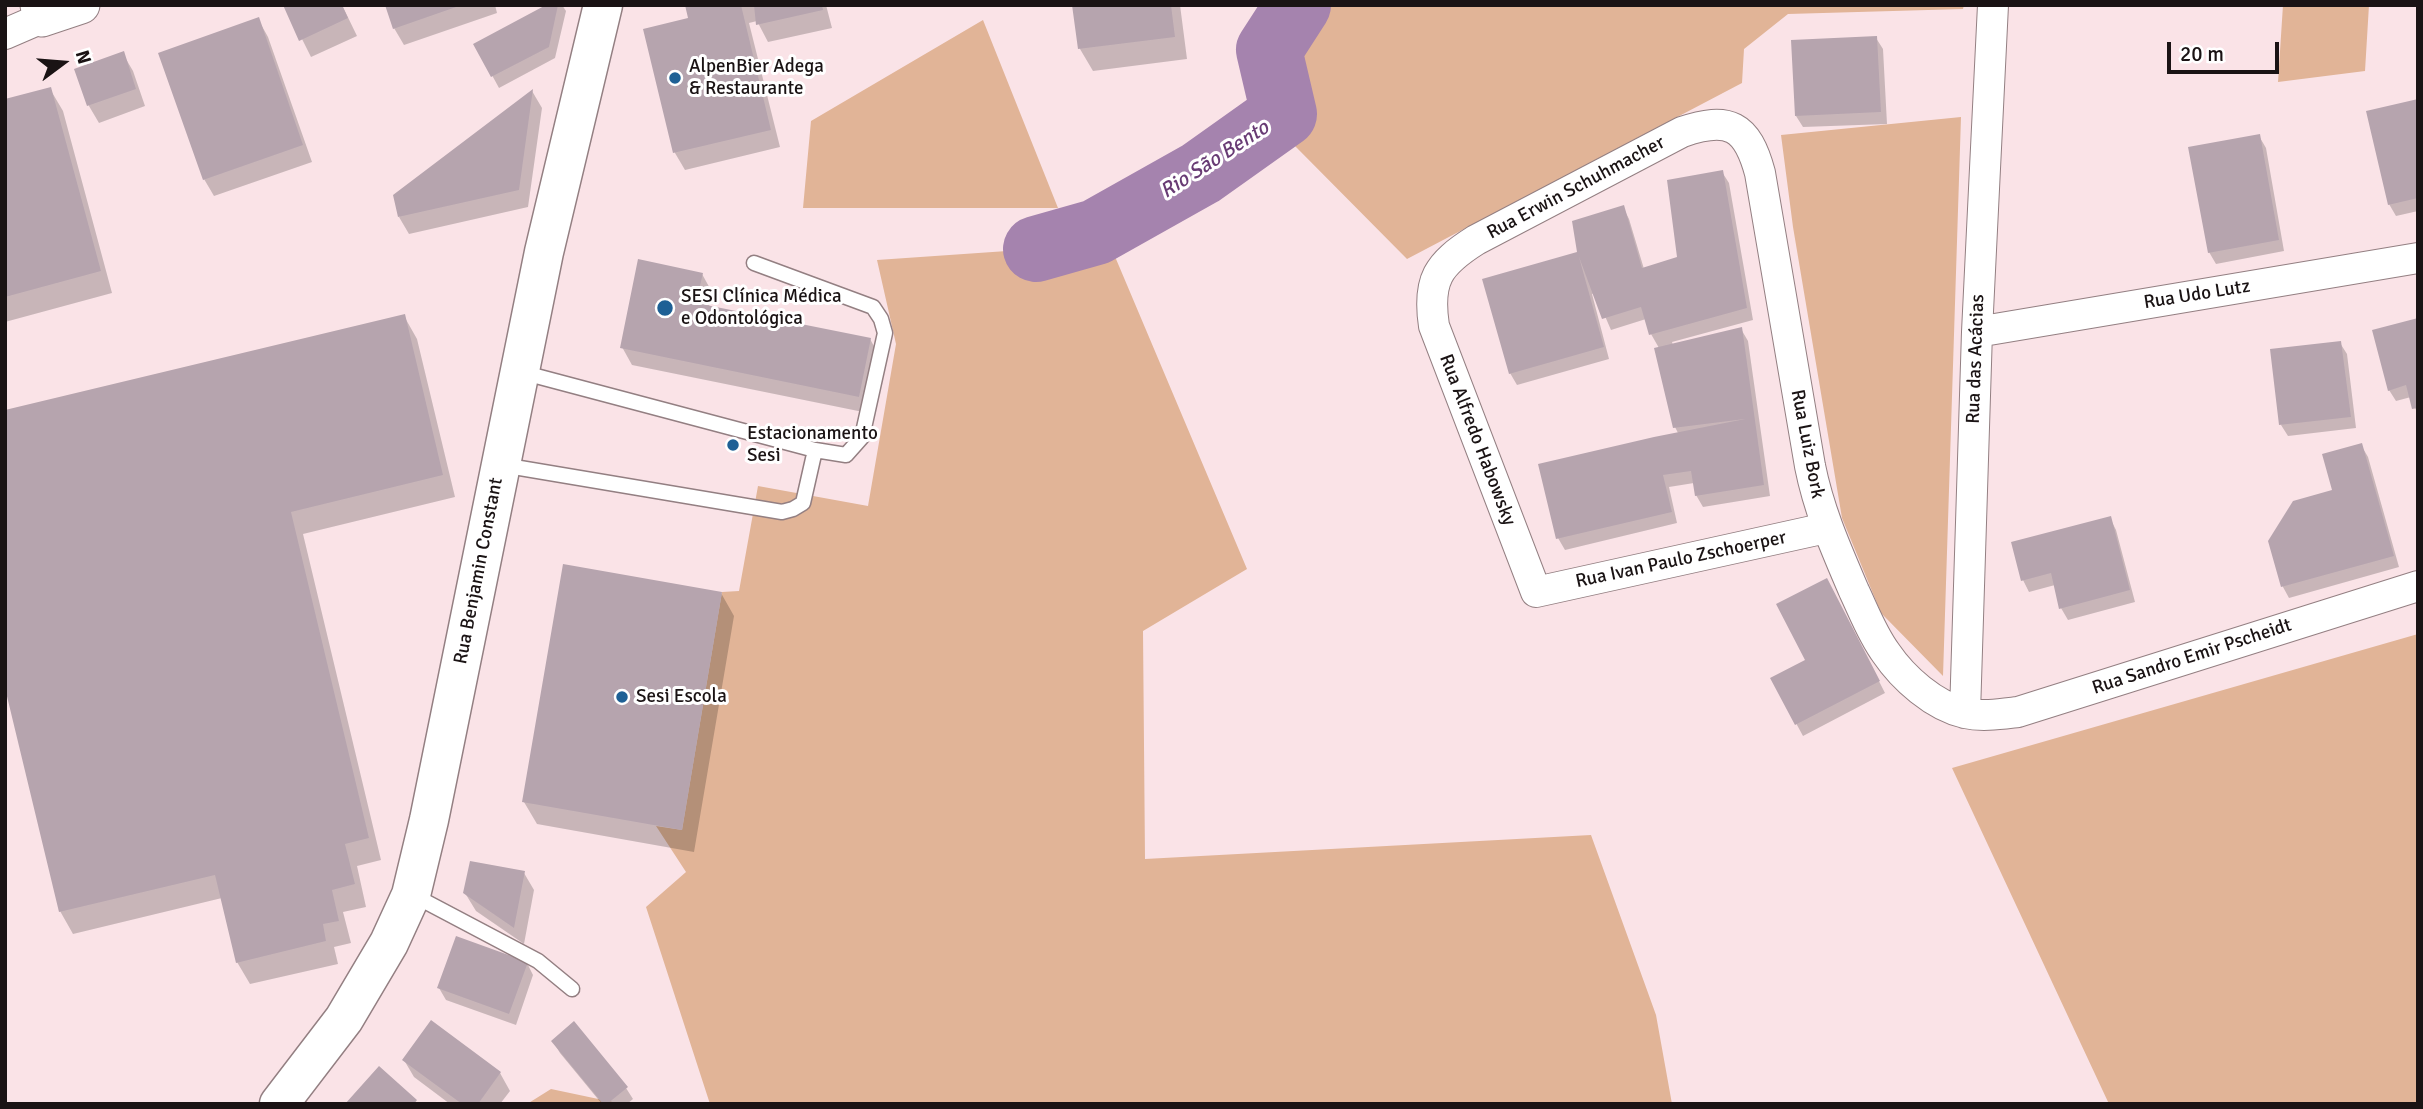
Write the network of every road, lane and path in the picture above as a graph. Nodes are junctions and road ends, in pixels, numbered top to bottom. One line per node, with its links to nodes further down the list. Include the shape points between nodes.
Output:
1 (81, 5): 4 (street)
2 (603, 5): 11 (main road, Rua Benjamin Constant)
3 (1993, 5): 10 (street, Rua das Acácias)
4 (40, 11): 5 (street)
5 (5, 34)
6 (1737, 129): 9 (street, Rua Erwin Schuhmacher, via 1704,125 1682,132 1465,247 1440,268); 14 (street, Rua Luiz Bork, via 1747,139 1760,173 1810,466)
7 (2418, 258): 10 (street, Rua Udo Lutz)
8 (754, 263): 12 (lane, via 873,307 881,318 885,332 862,437 846,455)
9 (1433, 286): 16 (street, Rua Alfredo Habowsky, via 1434,326)
10 (1977, 332): 17 (street, Rua das Acácias)
11 (520, 371): 12 (lane); 13 (main road, Rua Benjamin Constant)
12 (815, 450): 13 (lane, via 803,503 782,512)
13 (500, 464): 18 (main road, Rua Benjamin Constant)
14 (1826, 528): 16 (street, Rua Ivan Paulo Zschoerper); 17 (street, Rua Luiz Bork, via 1886,653 1924,692)
15 (2418, 586): 17 (street, Rua Sandro Emir Pscheidt, via 2018,712)
16 (1536, 592)
17 (1965, 713)
18 (411, 895): 19 (lane, via 538,961); 20 (main road, Rua Benjamin Constant, via 365,987)
19 (572, 989)
20 (279, 1104)

